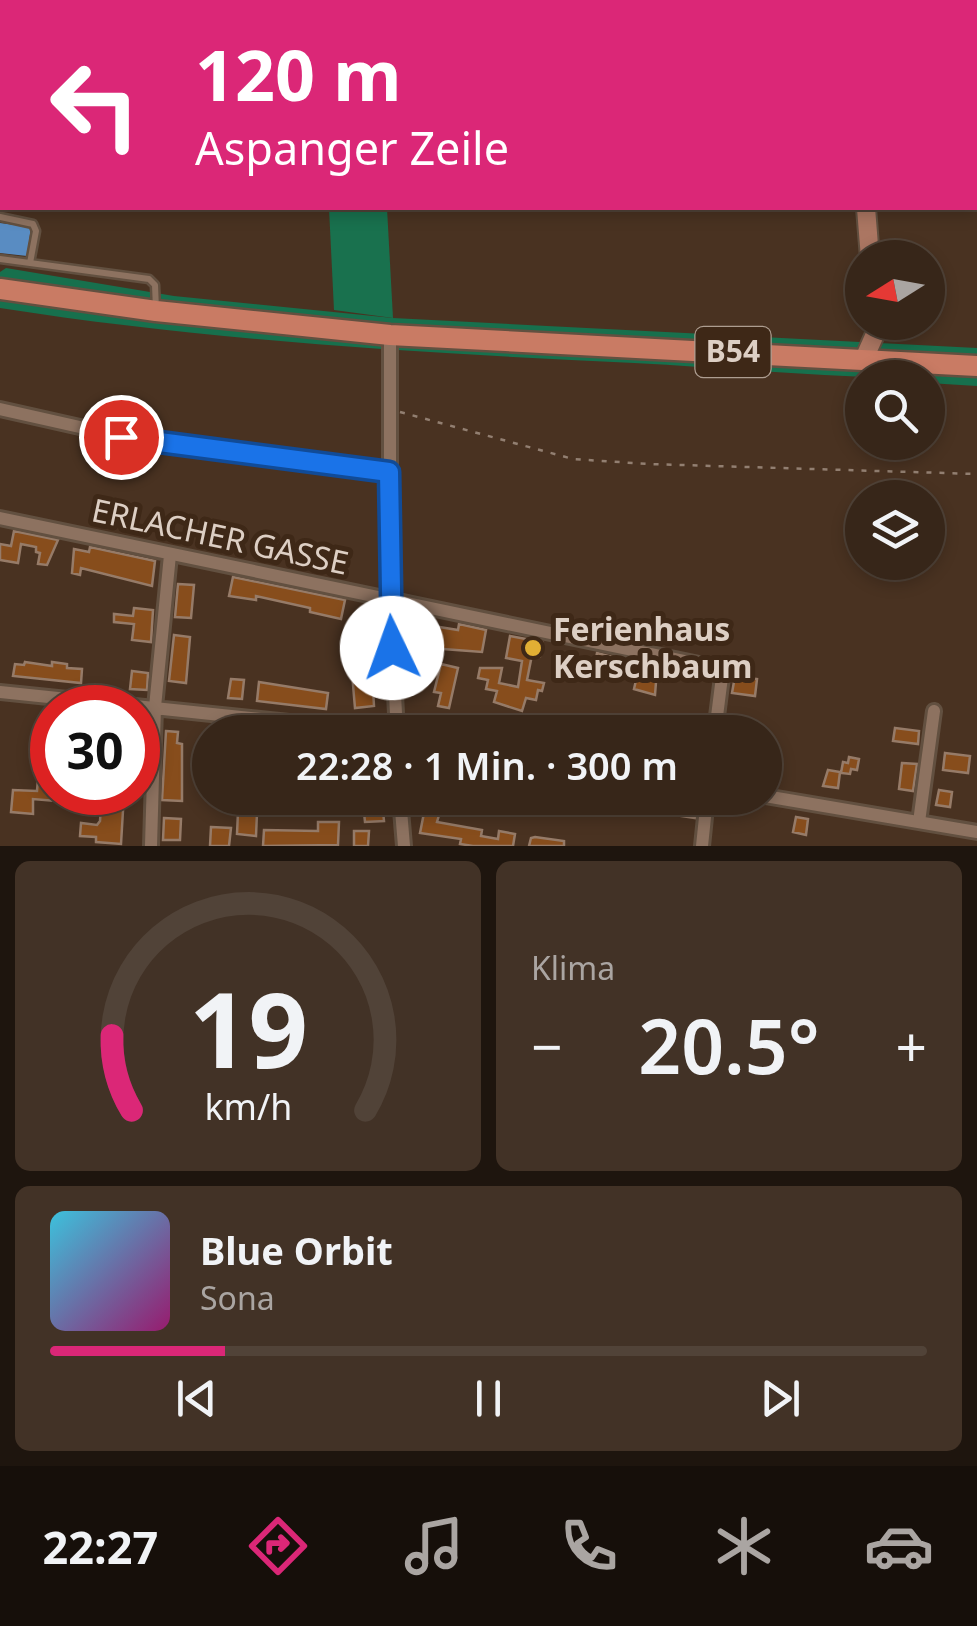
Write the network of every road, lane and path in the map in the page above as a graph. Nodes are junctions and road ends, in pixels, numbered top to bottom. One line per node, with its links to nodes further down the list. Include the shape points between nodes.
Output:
1 (866, 210): 3 (main road)
2 (0, 218): 5 (lane, via 33,224)
3 (869, 240)
4 (0, 259): 5 (lane)
5 (30, 264): 7 (lane, via 149,278 156,284)
6 (0, 289): 7 (main road, B54)
7 (156, 311): 8 (main road, B54, via 360,322)
8 (390, 335): 10 (main road, B54); 14 (street)
9 (875, 340): 10 (main road)
10 (874, 360)
11 (945, 364): 12 (main road, B54)
12 (977, 366)
13 (0, 409): 15 (street, via 152,443)
14 (389, 410): 15 (street); 16 (path, via 573,459)
15 (389, 472): 19 (street)
16 (977, 474)
17 (0, 518): 18 (street, ERLACHER GASSE)
18 (170, 555): 19 (street, ERLACHER GASSE); 20 (street)
19 (390, 601): 26 (street); 27 (street, ERLACHER GASSE, via 723,669)
20 (157, 685)
21 (0, 692): 22 (street)
22 (30, 695)
23 (160, 708): 25 (street)
24 (934, 710): 32 (street)
25 (229, 715)
26 (395, 715)
27 (717, 715)
28 (782, 799): 32 (street)
29 (152, 815): 34 (street)
30 (401, 815): 35 (street)
31 (705, 815): 36 (street)
32 (920, 822): 33 (street)
33 (977, 832)
34 (151, 846)
35 (403, 846)
36 (702, 846)

